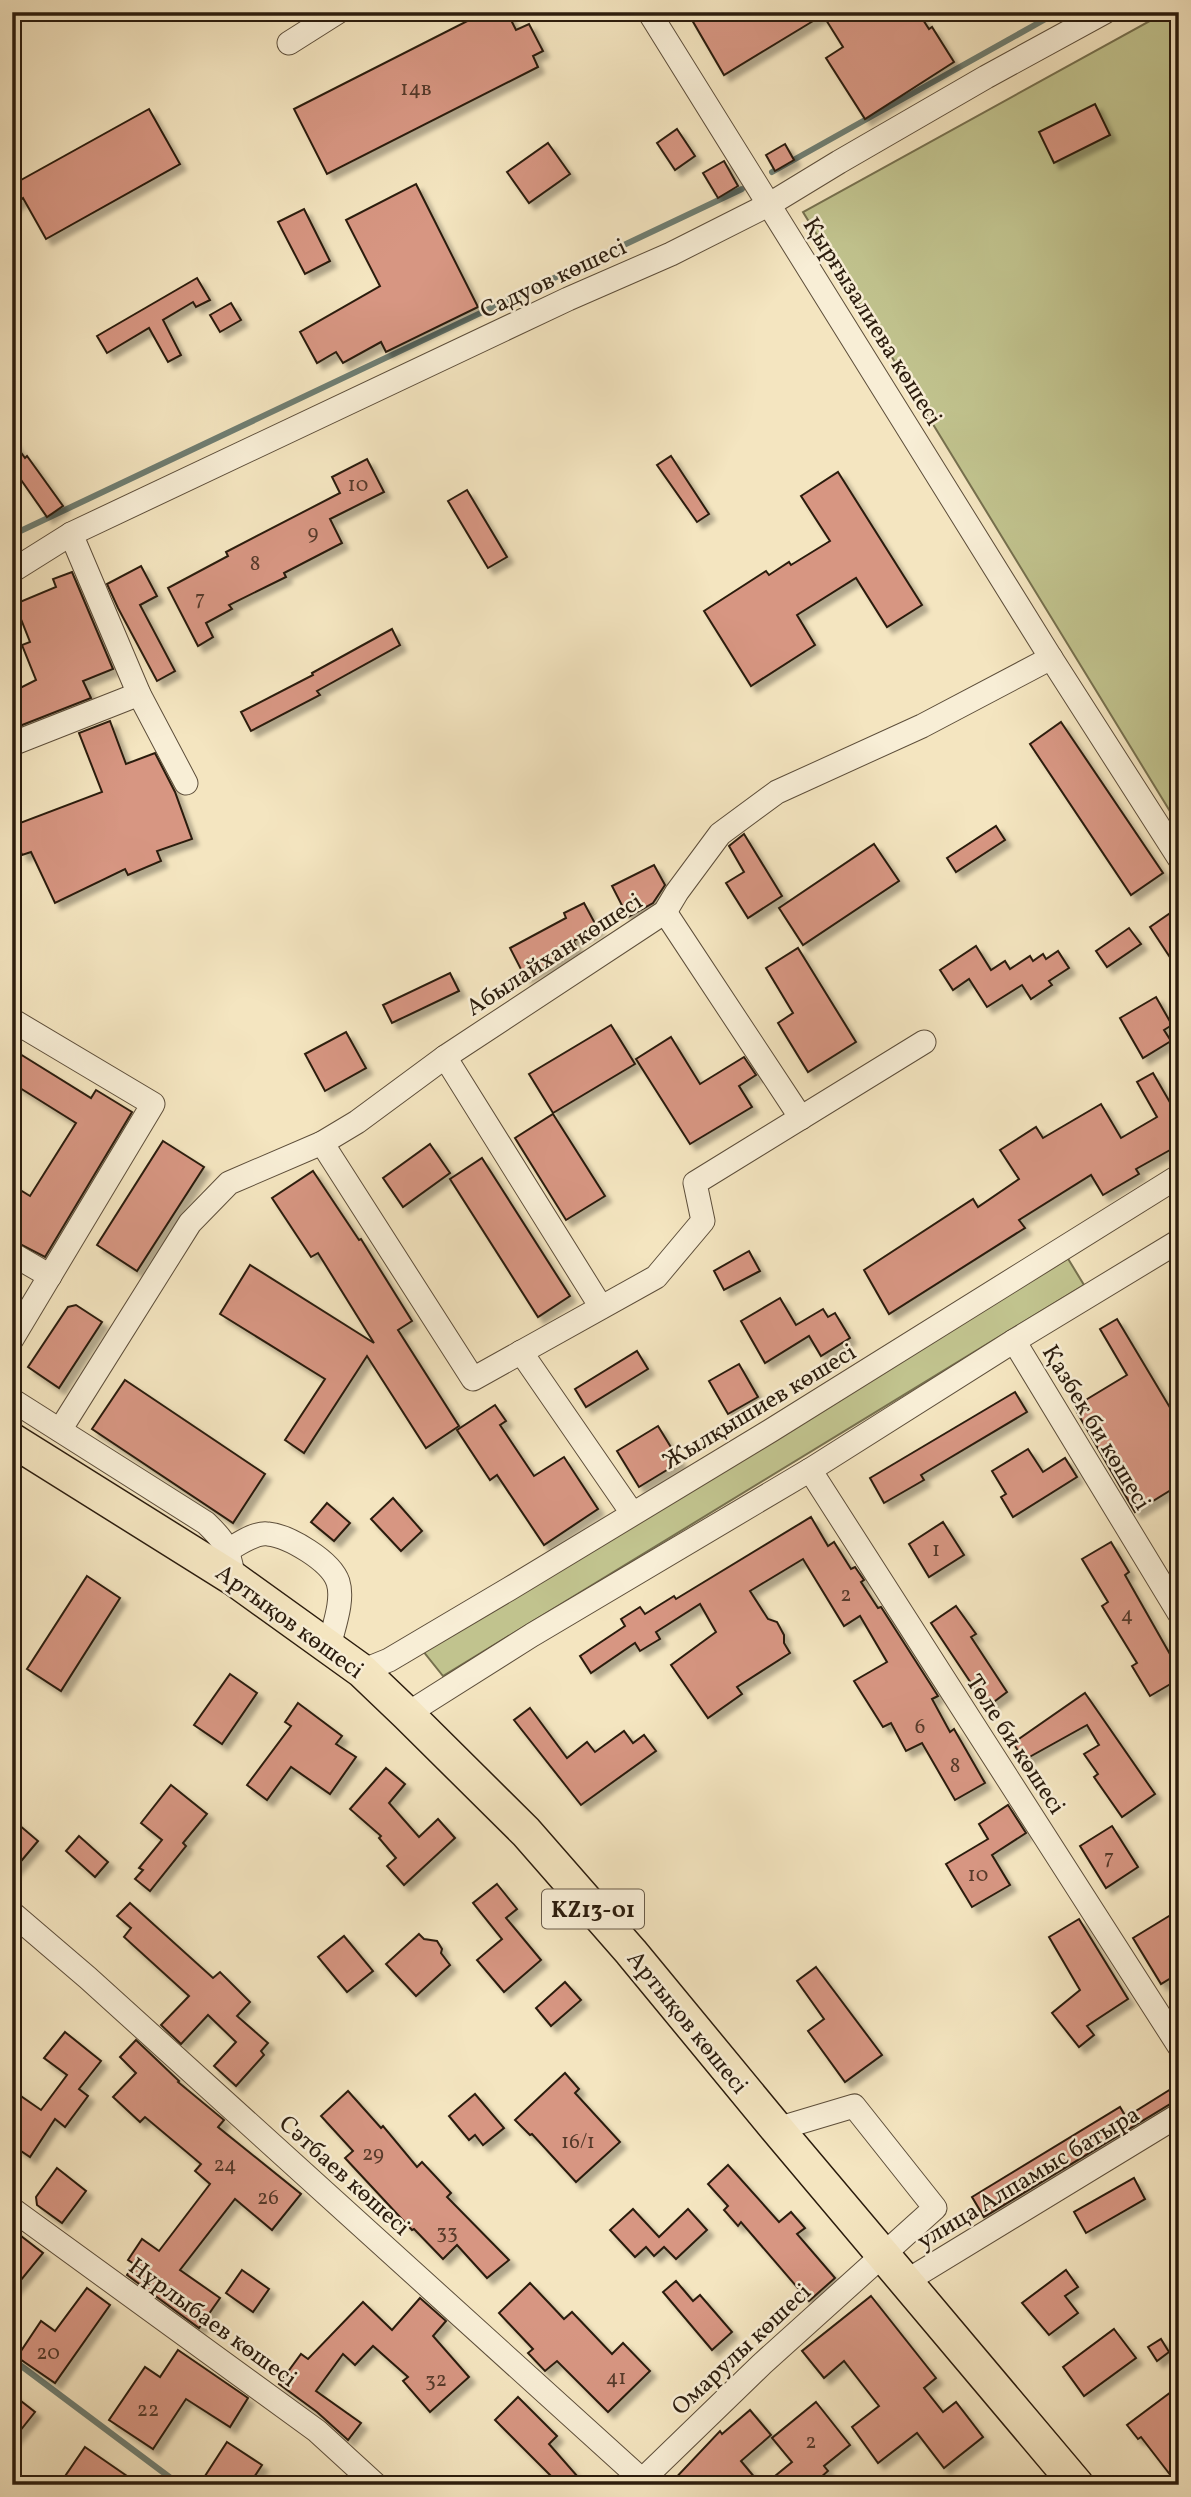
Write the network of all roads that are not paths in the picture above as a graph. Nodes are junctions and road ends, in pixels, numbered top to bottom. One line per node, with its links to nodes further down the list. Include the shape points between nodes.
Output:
1 (338, 12): 4 (street)
2 (649, 12): 5 (street, Қырғызалиева көшесі)
3 (1105, 12): 5 (street, Садуов көшесі)
4 (289, 43)
5 (770, 204): 6 (street, Садуов көшесі); 8 (street, Қырғызалиева көшесі)
6 (71, 534): 7 (street, Садуов көшесі); 9 (street)
7 (12, 571)
8 (1051, 658): 12 (street); 13 (street, Абылайхан көшесі, via 922,726 776,792 720,834)
9 (139, 694): 10 (street); 11 (street)
10 (12, 744)
11 (186, 783)
12 (1179, 858)
13 (665, 912): 16 (street, Абылайхан көшесі); 17 (street)
14 (12, 1020): 22 (street, via 153,1104)
15 (924, 1042): 17 (street)
16 (445, 1057): 18 (street, Абылайхан көшесі); 23 (street)
17 (801, 1118): 23 (street, via 695,1183 703,1221 656,1277)
18 (322, 1143): 26 (street, via 473,1379); 28 (street, Абылайхан көшесі, via 229,1183 190,1223)
19 (1179, 1176): 31 (street, Жылқышиев көшесі)
20 (1179, 1241): 25 (street)
21 (12, 1254): 22 (street)
22 (50, 1276): 24 (street)
23 (601, 1307): 26 (street)
24 (12, 1339)
25 (1014, 1341): 30 (street); 33 (street, Қазбек би көшесі)
26 (521, 1352): 31 (street)
27 (12, 1400): 28 (street)
28 (60, 1430): 32 (street, via 206,1523 223,1540)
29 (12, 1440): 32 (highway, Артықов көшесі / KZ13-01)
30 (810, 1470): 36 (street); 38 (street, Төле би көшесі)
31 (632, 1513): 35 (street, Жылқышиев көшесі, via 389,1660)
32 (231, 1564): 34 (highway, Артықов көшесі / KZ13-01); 34 (street, via 251,1538 267,1533 297,1542 330,1569 338,1582 339,1600)
33 (1179, 1613)
34 (329, 1647): 35 (highway, Артықов көшесі / KZ13-01)
35 (362, 1671): 36 (highway, Артықов көшесі / KZ13-01)
36 (407, 1714): 40 (highway, Артықов көшесі / KZ13-01, via 526,1832)
37 (12, 1913): 44 (street, Сәтбаев көшесі)
38 (1179, 2046)
39 (1179, 2115): 43 (street, улица Алпамыс батыра)
40 (777, 2129): 42 (highway, Артықов көшесі / KZ13-01); 42 (street, Омарулы көшесі, via 854,2106 935,2208)
41 (12, 2209): 45 (street, Нұрлыбаев көшесі, via 317,2431)
42 (884, 2255): 43 (highway, Артықов көшесі / KZ13-01); 44 (street, Омарулы көшесі)
43 (905, 2282): 46 (highway, Артықов көшесі / KZ13-01)
44 (639, 2482)
45 (376, 2485)
46 (1077, 2485)

